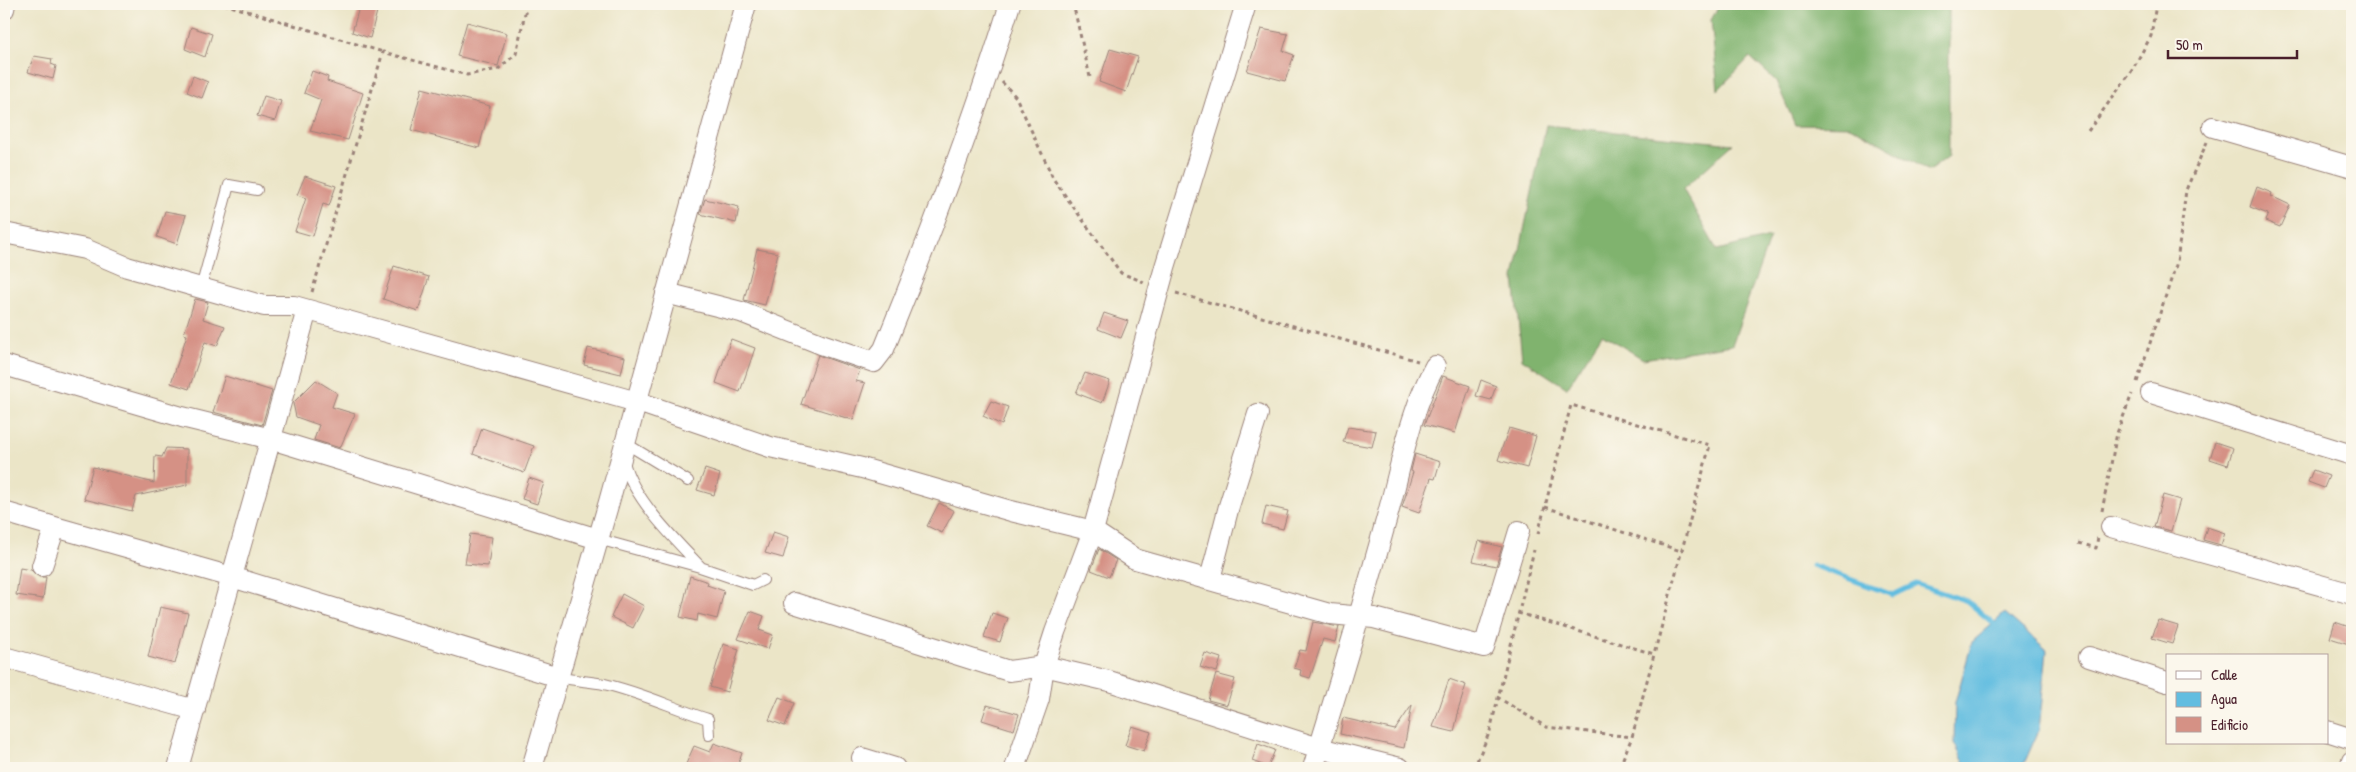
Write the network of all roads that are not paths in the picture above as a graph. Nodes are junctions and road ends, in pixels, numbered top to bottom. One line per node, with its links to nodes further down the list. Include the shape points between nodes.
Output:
1 (5, 4): 5 (street)
2 (746, 4): 11 (street)
3 (1010, 4): 11 (street, via 923,255 884,349 874,362 742,312)
4 (1246, 4): 25 (street, via 1165,266)
5 (4, 9)
6 (2213, 128): 7 (street)
7 (2352, 168)
8 (257, 190): 10 (lane, via 229,184)
9 (4, 233): 10 (street, via 85,249 128,267)
10 (201, 288): 12 (street, via 264,306 294,306)
11 (666, 294): 16 (street)
12 (307, 310): 16 (street); 18 (street)
13 (4, 365): 18 (street)
14 (1435, 366): 35 (street, via 1416,412)
15 (2151, 393): 20 (street)
16 (636, 403): 19 (street); 25 (street, via 770,446)
17 (1258, 414): 31 (street)
18 (271, 439): 27 (street); 30 (street)
19 (624, 448): 21 (lane); 27 (street); 29 (lane, via 628,476 666,532)
20 (2352, 454)
21 (688, 481)
22 (4, 512): 24 (street)
23 (2104, 525): 33 (street)
24 (55, 527): 28 (street); 30 (street)
25 (1093, 531): 31 (street, via 1135,559); 38 (street)
26 (1528, 533): 35 (street, via 1484,647 1374,618)
27 (598, 539): 29 (lane); 39 (street)
28 (42, 566)
29 (700, 567): 32 (lane, via 753,585)
30 (232, 577): 39 (street); 41 (street)
31 (1210, 579): 35 (street, via 1330,614)
32 (763, 580)
33 (2352, 594)
34 (794, 603): 38 (street, via 1009,671)
35 (1357, 617): 45 (street)
36 (4, 657): 41 (street)
37 (2088, 658): 40 (street)
38 (1044, 666): 45 (street, via 1109,681); 51 (street, via 1038,699)
39 (558, 677): 43 (lane, via 644,695 708,719); 49 (street)
40 (2166, 682)
41 (195, 710): 48 (street)
42 (2328, 732): 44 (street)
43 (709, 735)
44 (2352, 739)
45 (1319, 748): 52 (street); 53 (street)
46 (862, 758): 50 (street)
47 (2352, 761): 54 (street)
48 (178, 768)
49 (532, 768)
50 (895, 768)
51 (1015, 768)
52 (1313, 768)
53 (1400, 768)
54 (2350, 768)

